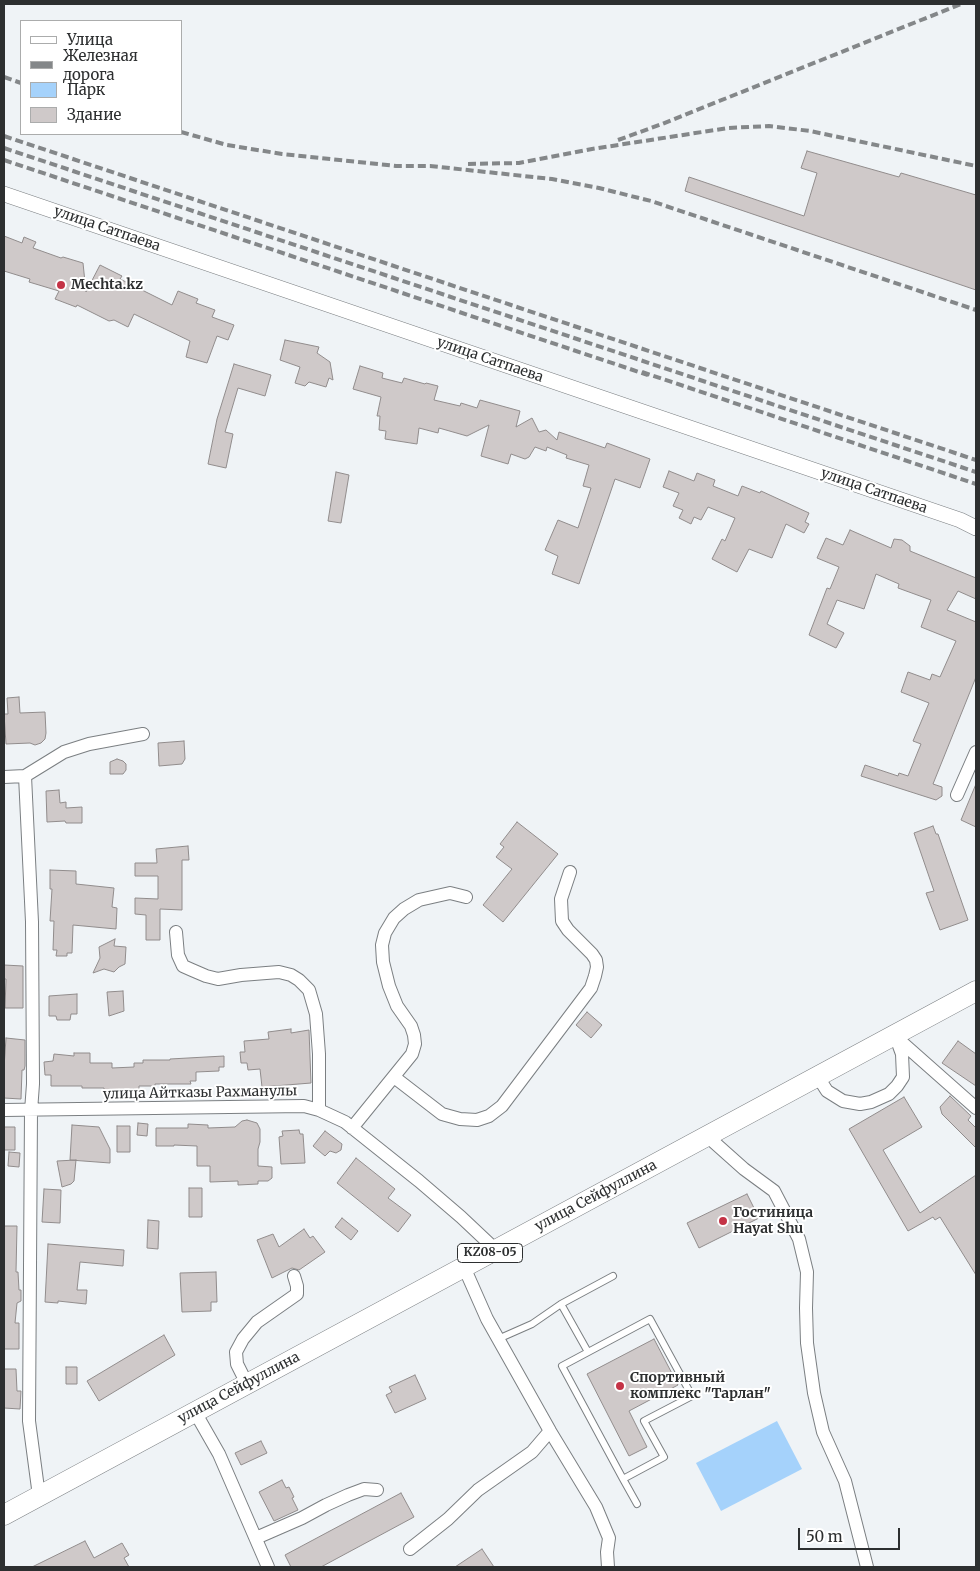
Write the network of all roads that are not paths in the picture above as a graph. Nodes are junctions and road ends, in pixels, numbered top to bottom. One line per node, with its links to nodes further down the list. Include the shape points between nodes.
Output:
1 (4, 194): 2 (street, улица Сатпаева)
2 (976, 528)
3 (143, 734): 6 (street, via 64,752)
4 (976, 752): 7 (street)
5 (4, 776): 6 (street)
6 (25, 776): 18 (street, via 32,922)
7 (957, 795)
8 (570, 872): 13 (street, via 561,899 562,921 596,960 595,976 591,988 502,1106 490,1116 478,1120 460,1119 442,1114)
9 (466, 898): 13 (street, via 450,893 419,900 394,918 385,933 383,962 389,986 396,1006 411,1026 415,1044 412,1054)
10 (176, 932): 17 (street, via 178,955 183,966 192,970 218,979 279,972 291,975 309,990 319,1054)
11 (976, 991): 12 (main road, улица Сейфуллина / KZ08-05)
12 (894, 1035): 14 (main road, улица Сейфуллина / KZ08-05); 14 (street, via 902,1054 903,1077 889,1094 860,1104 843,1101 827,1091); 15 (street)
13 (394, 1077): 19 (street)
14 (818, 1077): 20 (main road, улица Сейфуллина / KZ08-05)
15 (976, 1108)
16 (4, 1110): 18 (street, улица Айтказы Рахманулы)
17 (319, 1110): 18 (street, улица Айтказы Рахманулы, via 304,1106); 19 (street, улица Айтказы Рахманулы)
18 (31, 1111): 33 (street, via 29,1421)
19 (352, 1128): 21 (street, улица Айтказы Рахманулы, via 420,1181)
20 (707, 1136): 21 (main road, улица Сейфуллина / KZ08-05); 40 (street, via 774,1191 799,1239 807,1272 807,1343 814,1393 823,1432 845,1481)
21 (496, 1250): 22 (main road, улица Сейфуллина / KZ08-05)
22 (464, 1267): 26 (street); 28 (main road, улица Сейфуллина / KZ08-05)
23 (294, 1276): 28 (street, via 297,1294 257,1322 236,1352 237,1364)
24 (613, 1276): 25 (lane)
25 (561, 1304): 26 (lane, via 532,1324); 27 (lane)
26 (498, 1338): 30 (street)
27 (588, 1352): 31 (lane, via 562,1366); 31 (lane, via 650,1319 692,1396 644,1421 664,1457)
28 (247, 1384): 29 (main road, улица Сейфуллина / KZ08-05)
29 (196, 1412): 33 (main road, улица Сейфуллина / KZ08-05); 36 (street, via 219,1454)
30 (550, 1432): 37 (street, via 532,1452 478,1490 448,1520); 39 (street, via 596,1507 609,1538)
31 (622, 1479): 34 (lane)
32 (377, 1490): 36 (street, via 364,1489 326,1504)
33 (39, 1496): 35 (main road, улица Сейфуллина / KZ08-05)
34 (637, 1504)
35 (4, 1515)
36 (256, 1538): 38 (street)
37 (410, 1549)
38 (268, 1567)
39 (608, 1567)
40 (867, 1567)

